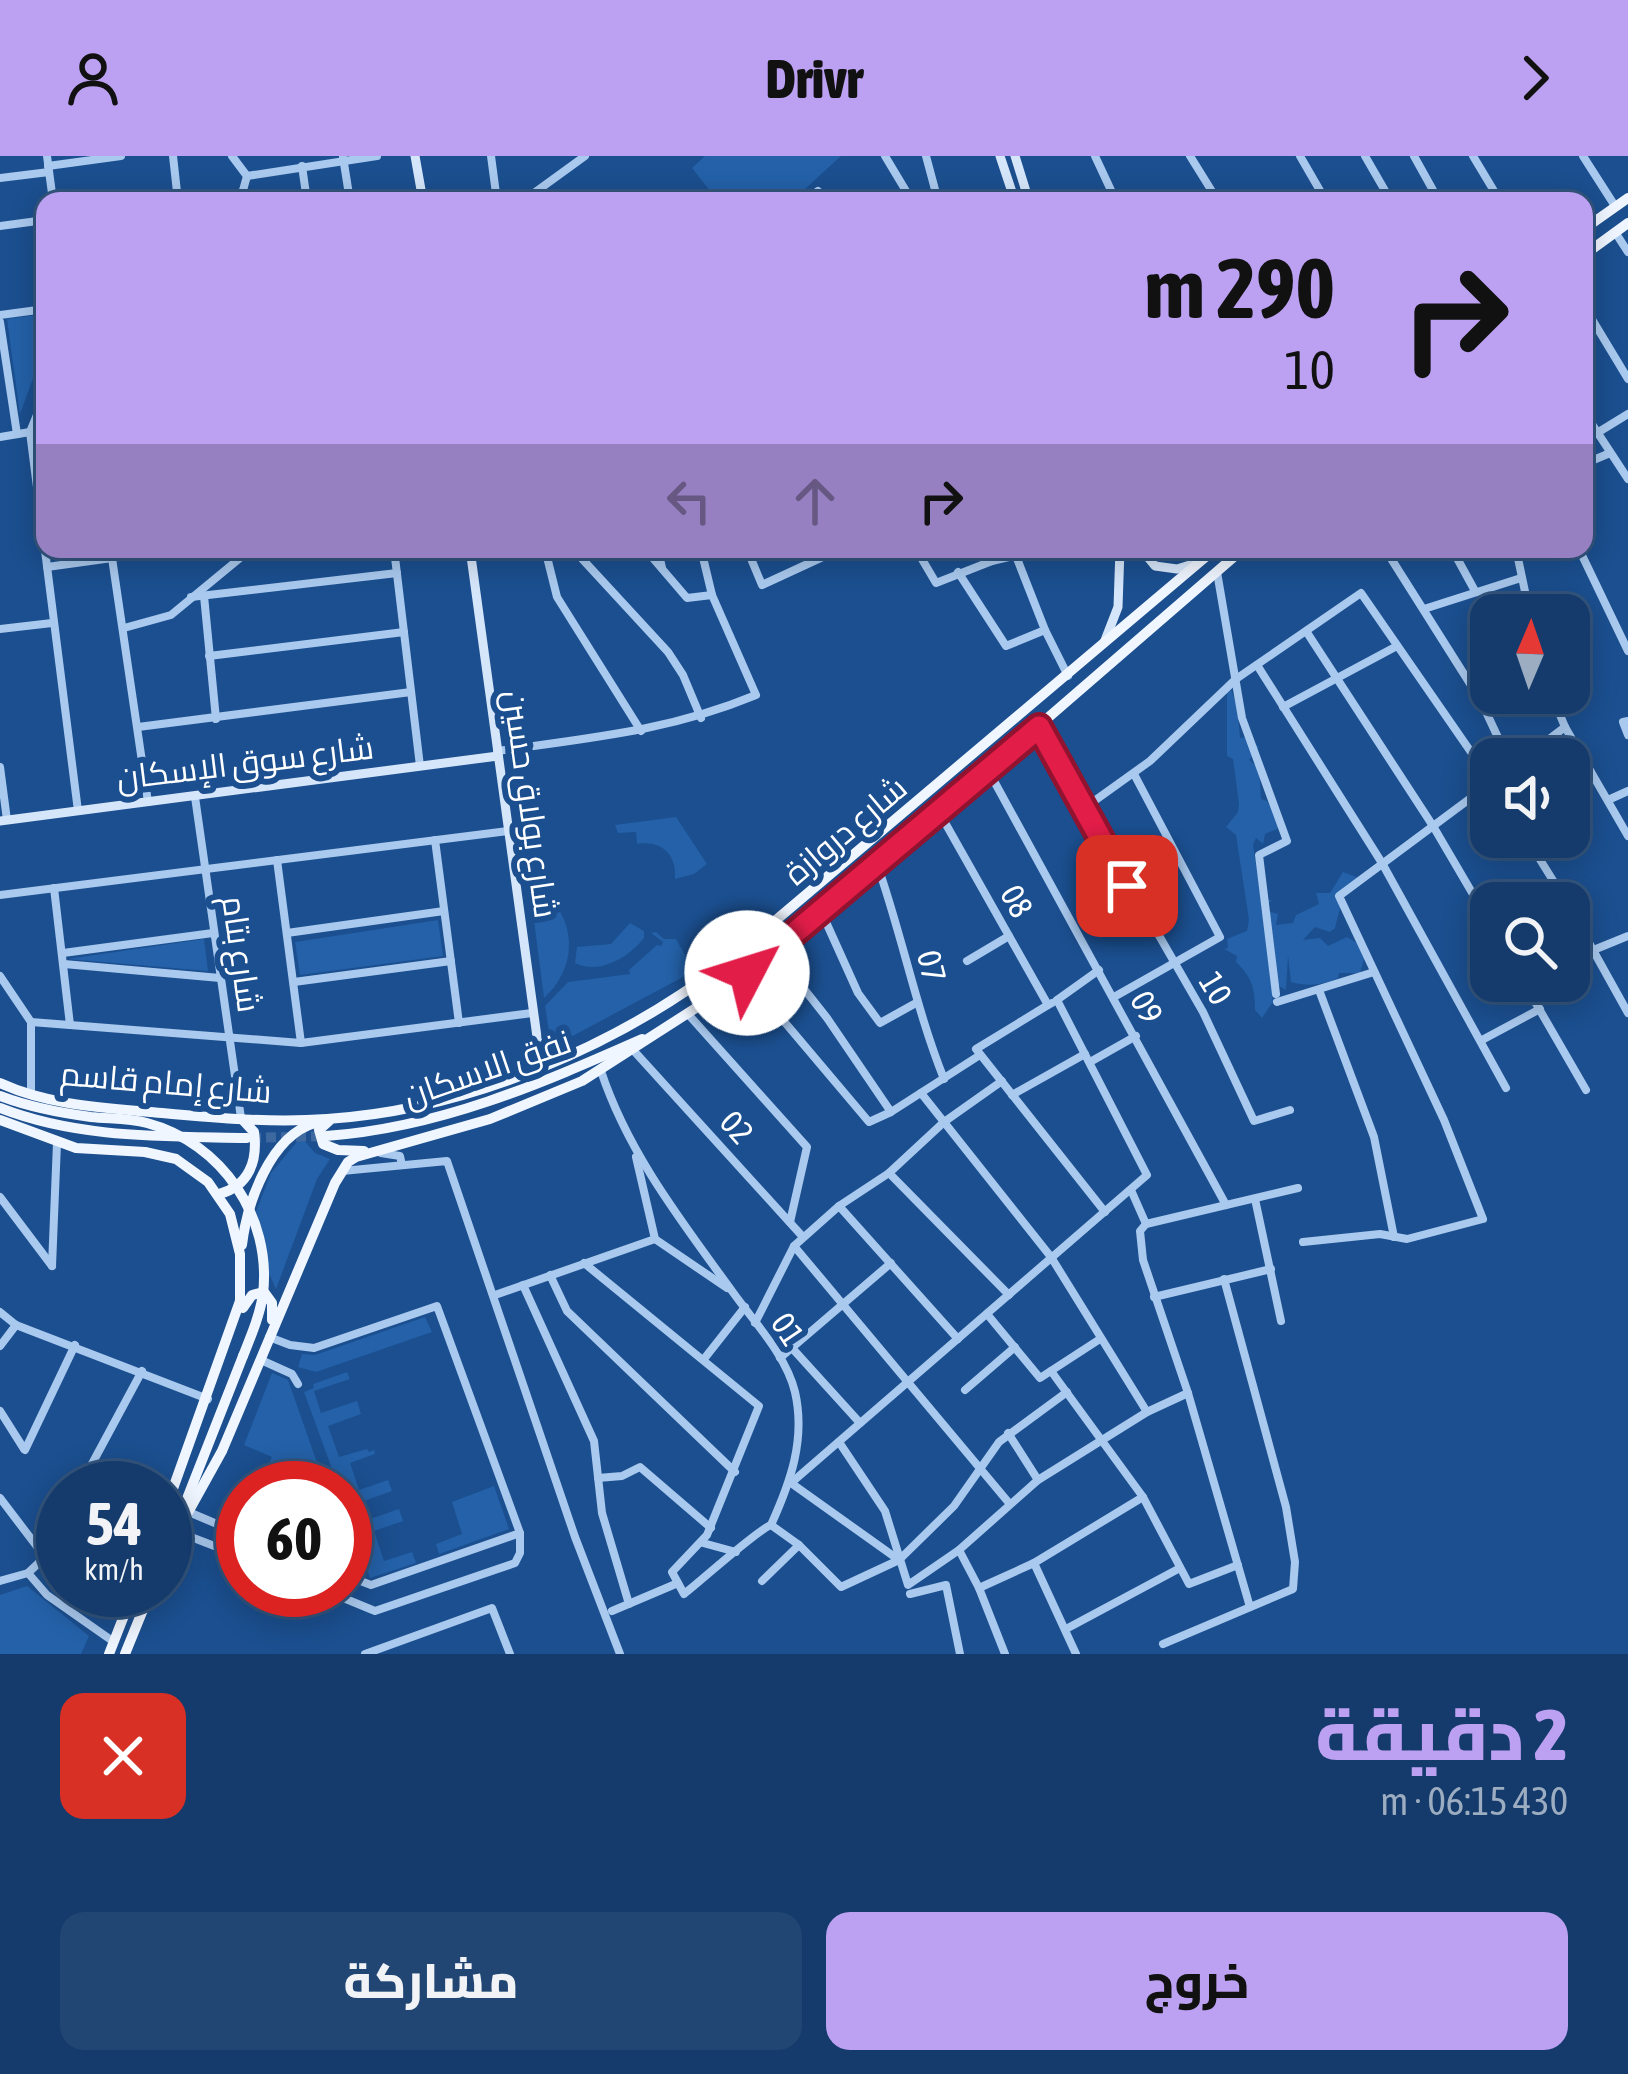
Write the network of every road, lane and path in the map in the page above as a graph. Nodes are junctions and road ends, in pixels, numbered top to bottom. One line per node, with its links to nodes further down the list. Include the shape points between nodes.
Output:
1 (121, 156): 17 (street)
2 (173, 156): 25 (street)
3 (232, 156): 23 (street)
4 (377, 156): 18 (street)
5 (416, 156): 29 (street)
6 (491, 156): 30 (street)
7 (585, 156): 31 (street)
8 (885, 156): 32 (street)
9 (926, 156): 33 (street)
10 (1000, 156): 34 (street)
11 (1015, 156): 35 (street)
12 (1095, 156): 36 (street)
13 (1300, 156): 38 (street)
14 (1365, 156): 39 (street)
15 (1414, 156): 40 (street)
16 (1583, 156): 43 (street)
17 (102, 157): 21 (street)
18 (343, 158): 22 (street); 28 (street)
19 (1194, 158): 37 (street)
20 (1474, 158): 41 (street)
21 (48, 165): 24 (street)
22 (302, 166): 23 (street); 27 (street)
23 (247, 176): 26 (street)
24 (0, 178)
25 (180, 192)
26 (243, 192)
27 (306, 192)
28 (349, 192)
29 (422, 192)
30 (496, 192)
31 (535, 192)
32 (907, 192)
33 (936, 192)
34 (1012, 192)
35 (1026, 192)
36 (1112, 192)
37 (1211, 192)
38 (1321, 192)
39 (1385, 192)
40 (1434, 192)
41 (1495, 192)
42 (1628, 198): 43 (main road)
43 (1616, 206): 45 (main road)
44 (36, 221): 47 (street)
45 (1593, 223)
46 (1628, 223): 48 (main road)
47 (0, 226)
48 (1615, 232): 49 (main road); 50 (street)
49 (1593, 248)
50 (1628, 252)
51 (36, 311): 52 (street)
52 (0, 318): 54 (street)
53 (1593, 321): 55 (street)
54 (3, 365): 61 (street)
55 (1628, 379)
56 (1628, 414): 60 (street)
57 (36, 417): 59 (street)
58 (1593, 427): 60 (street)
59 (30, 432): 61 (street); 66 (street)
60 (1597, 433): 63 (street)
61 (17, 434): 62 (street)
62 (0, 437)
63 (1610, 453): 64 (street); 65 (street)
64 (1593, 460)
65 (1628, 479)
66 (36, 480)
67 (46, 558): 94 (street)
68 (112, 558): 94 (street); 107 (street)
69 (239, 558): 104 (street)
70 (395, 558): 98 (street)
71 (471, 558): 135 (street, شارع بولاق حسين)
72 (547, 558): 129 (street, via 557,597)
73 (582, 558): 123 (street, via 668,652)
74 (652, 558): 95 (street)
75 (660, 558): 95 (street)
76 (703, 558): 102 (street)
77 (751, 558): 93 (street, via 762,585)
78 (809, 558): 93 (street)
79 (823, 558): 93 (street)
80 (921, 558): 96 (street, via 936,583)
81 (990, 558): 92 (street)
82 (1006, 558): 92 (street)
83 (1017, 558): 109 (street)
84 (1120, 558): 113 (street, via 1118,607)
85 (1148, 558): 91 (street, via 1166,569)
86 (1233, 558): 97 (main road, شارع دروازة)
87 (1390, 558): 105 (street)
88 (1457, 558): 100 (street)
89 (1518, 558): 99 (street)
90 (1583, 558): 114 (street)
91 (1204, 559): 113 (main road, شارع دروازة)
92 (992, 561): 96 (street)
93 (812, 564)
94 (47, 567): 106 (street)
95 (662, 569): 102 (street, via 687,598)
96 (958, 572): 109 (street, via 1006,646)
97 (1217, 572): 118 (street); 126 (main road, شارع دروازة)
98 (397, 573): 103 (street); 111 (street)
99 (1521, 578): 100 (street); 101 (street)
100 (1475, 591): 105 (street)
101 (1525, 594)
102 (712, 595): 123 (street, via 756,695)
103 (204, 596): 104 (street); 115 (street)
104 (191, 598): 107 (street, via 171,615)
105 (1424, 609): 131 (street)
106 (52, 623): 108 (street); 147 (street)
107 (124, 628): 128 (street)
108 (0, 629)
109 (1046, 630): 117 (street)
110 (1306, 631): 112 (street, via 1361,592); 116 (street); 119 (street)
111 (404, 632): 115 (street); 120 (street)
112 (1397, 646): 119 (street); 134 (street)
113 (1102, 647): 117 (main road, شارع دروازة)
114 (1628, 650)
115 (209, 656): 124 (street)
116 (1257, 665): 118 (street); 121 (street)
117 (1068, 676): 133 (main road, شارع دروازة)
118 (1236, 679): 140 (street); 181 (street, via 1287,841 1259,855 1277,998)
119 (1338, 679): 121 (street); 150 (street)
120 (411, 692): 124 (street); 137 (street)
121 (1282, 707): 155 (street)
122 (1560, 714): 127 (street)
123 (701, 718): 129 (street)
124 (216, 719): 128 (street)
125 (1628, 721): 130 (street)
126 (1039, 727): 136 (main road, شارع دروازة); 146 (street, 10)
127 (1565, 727): 132 (street); 144 (street)
128 (138, 728): 145 (street)
129 (641, 731): 135 (street)
130 (1628, 735)
131 (1498, 738)
132 (1550, 738)
133 (988, 745): 136 (main road); 201 (main road, شارع دروازة, via 699,983 638,1022)
134 (1470, 752)
135 (497, 753): 137 (street, شارع سوق الإسكان); 151 (street, شارع بولاق حسين)
136 (1001, 759): 139 (main road, شارع دروازة)
137 (420, 766): 142 (street, شارع سوق الإسكان)
138 (0, 767): 149 (street)
139 (988, 770): 148 (main road, شارع دروازة); 175 (street, 09)
140 (1134, 774): 146 (street); 174 (street, via 1220,937)
141 (1628, 790): 144 (street)
142 (195, 796): 145 (street, شارع سوق الإسكان); 157 (street, شارع بتام)
143 (1470, 798): 150 (street)
144 (1608, 800): 152 (street)
145 (148, 802): 147 (street, شارع سوق الإسكان)
146 (1083, 809): 174 (street, 10)
147 (79, 811): 149 (street, شارع سوق الإسكان)
148 (939, 812): 156 (main road, شارع دروازة); 165 (street, 08)
149 (3, 821)
150 (1433, 826): 155 (street); 159 (street)
151 (508, 831): 153 (street); 187 (street, شارع بولاق حسين)
152 (1628, 836)
153 (435, 840): 154 (street); 161 (street)
154 (277, 860): 157 (street); 164 (street)
155 (1382, 863): 176 (street, via 1340,896); 196 (street)
156 (877, 864): 162 (main road, شارع دروازة); 184 (street, 07)
157 (205, 869): 158 (street); 163 (street, شارع بتام)
158 (54, 888): 160 (street); 170 (street)
159 (1470, 889)
160 (0, 895)
161 (444, 911): 164 (street); 171 (street)
162 (821, 911): 169 (main road, شارع دروازة); 184 (street, via 880,1023)
163 (213, 933): 170 (street); 179 (street, شارع بتام)
164 (287, 933): 180 (street)
165 (1009, 936): 172 (street); 185 (street, 08)
166 (1628, 936): 168 (street)
167 (1590, 942): 168 (street)
168 (1595, 950): 188 (street)
169 (773, 951): 177 (main road, شارع دروازة); 214 (street)
170 (63, 953): 173 (street)
171 (451, 961): 180 (street); 191 (street)
172 (967, 961)
173 (64, 964): 179 (street); 192 (street)
174 (1172, 964): 182 (street); 213 (street, 10, via 1225,1052 1253,1121)
175 (1099, 970): 182 (street, 09); 185 (street)
176 (1374, 972): 181 (street); 239 (street, via 1483,1219)
177 (744, 974): 189 (main road, شارع دروازة); 214 (street, via 869,1122)
178 (0, 976): 190 (street)
179 (220, 978): 195 (street, شارع بتام)
180 (294, 982): 197 (street)
181 (1318, 989): 239 (street, via 1374,1137)
182 (1114, 997): 194 (street, 09)
183 (1536, 1002): 186 (street)
184 (916, 1003): 203 (street, 07)
185 (1053, 1003): 199 (street, via 976,1049); 200 (street, 08)
186 (1540, 1009): 196 (street); 207 (street)
187 (532, 1013): 191 (street); 201 (street, شارع بولاق حسين)
188 (1628, 1013)
189 (688, 1014): 193 (main road, شارع دروازة); 236 (street, via 807,1147)
190 (31, 1022): 192 (street); 209 (street)
191 (459, 1023): 197 (street)
192 (70, 1025): 195 (street)
193 (660, 1031): 198 (main road); 220 (main road, نفق الاسكان, via 476,1106)
194 (1136, 1036): 200 (street); 233 (street, 09)
195 (230, 1038): 197 (street); 216 (street, شارع بتام)
196 (1482, 1040): 206 (street)
197 (301, 1043)
198 (634, 1051): 202 (main road); 236 (street, 02)
199 (980, 1055): 203 (street); 204 (street)
200 (1087, 1058): 210 (street); 229 (street, 08, via 1148,1175)
201 (541, 1066): 215 (main road, شارع دروازة)
202 (601, 1071): 224 (street, 01); 225 (main road)
203 (944, 1079): 208 (street)
204 (1002, 1081): 210 (street); 219 (street)
205 (0, 1083): 209 (main road, شارع إمام قاسم)
206 (1506, 1088)
207 (1586, 1090)
208 (921, 1093): 214 (street); 219 (street)
209 (31, 1095): 216 (main road, شارع إمام قاسم)
210 (1012, 1095): 235 (street)
211 (0, 1096): 294 (main road, bridge, via 153,1125 197,1146 248,1206 263,1254 262,1297)
212 (0, 1108): 221 (main road, via 103,1132)
213 (1290, 1110)
214 (891, 1112)
215 (350, 1117): 217 (main road, شارع دروازة); 223 (main road, via 322,1125 321,1142)
216 (241, 1118): 217 (main road, شارع إمام قاسم); 230 (main road, via 254,1129 253,1163 241,1184)
217 (330, 1119): 243 (main road, via 300,1128 277,1154 251,1203)
218 (0, 1120): 222 (main road)
219 (944, 1122): 227 (street); 244 (street)
220 (326, 1136)
221 (247, 1138)
222 (57, 1143): 230 (main road, via 170,1156); 231 (street, via 52,1266)
223 (376, 1151): 225 (main road); 226 (main road)
224 (635, 1153): 240 (street); 251 (street, 01)
225 (400, 1155): 226 (street); 253 (street, via 447,1161)
226 (344, 1166): 263 (main road)
227 (890, 1174): 234 (street); 252 (street)
228 (1298, 1188): 232 (street)
229 (1131, 1190): 235 (street); 237 (street)
230 (219, 1194): 243 (main road)
231 (0, 1197)
232 (1255, 1199): 233 (street); 247 (street)
233 (1226, 1205): 237 (street)
234 (839, 1206): 238 (street); 246 (street)
235 (1105, 1212): 244 (street)
236 (790, 1222): 238 (street, 02)
237 (1146, 1225): 254 (street, via 1141,1250)
238 (803, 1237): 242 (street)
239 (1394, 1237): 241 (street)
240 (655, 1239): 245 (street); 251 (street)
241 (1303, 1242)
242 (794, 1246): 255 (street); 260 (street)
243 (240, 1254): 262 (main road)
244 (1051, 1257): 252 (street); 265 (street)
245 (584, 1263): 248 (street); 271 (street)
246 (891, 1263): 255 (street); 264 (street)
247 (1271, 1268): 249 (street); 259 (street)
248 (550, 1275): 250 (street); 290 (street, via 567,1311)
249 (1223, 1279): 254 (street); 320 (street, via 1295,1562 1293,1589)
250 (524, 1285): 253 (street); 291 (street, via 594,1441)
251 (733, 1292): 256 (street, 01)
252 (1009, 1294): 258 (street)
253 (494, 1295): 331 (street)
254 (1154, 1297): 279 (street)
255 (843, 1305): 269 (street); 275 (street)
256 (745, 1307): 260 (street, 01); 271 (street)
257 (0, 1312): 261 (street)
258 (987, 1314): 264 (street); 268 (street)
259 (1281, 1321)
260 (755, 1323): 270 (street, 01)
261 (16, 1325): 266 (street); 267 (street)
262 (231, 1332): 263 (main road, via 249,1298 264,1292 272,1306); 280 (main road)
263 (269, 1338): 272 (main road); 301 (street, via 314,1348 436,1306)
264 (958, 1339): 275 (street)
265 (1100, 1339): 274 (street); 282 (street)
266 (2, 1341)
267 (75, 1346): 273 (street); 281 (street, via 25,1450)
268 (1015, 1347): 274 (street, via 1040,1378); 277 (street)
269 (792, 1348): 270 (street); 283 (street)
270 (780, 1358): 293 (street, 01, via 798,1407)
271 (704, 1359): 290 (street, via 759,1406)
272 (261, 1360): 276 (street); 298 (main road)
273 (142, 1371): 280 (street); 287 (street)
274 (1051, 1371): 278 (street)
275 (909, 1381): 283 (street); 289 (street)
276 (298, 1384)
277 (965, 1390)
278 (1067, 1391): 284 (street); 285 (street)
279 (1188, 1393): 282 (street); 308 (street)
280 (208, 1399): 288 (main road)
281 (0, 1411)
282 (1147, 1412): 285 (street)
283 (860, 1423): 286 (street)
284 (1008, 1433): 289 (street); 292 (street)
285 (1102, 1438): 292 (street); 295 (street)
286 (839, 1442): 293 (street); 306 (street, via 885,1511)
287 (94, 1461)
288 (184, 1461)
289 (979, 1469): 296 (street); 306 (street)
290 (735, 1472): 300 (street)
291 (598, 1478): 300 (street, via 640,1467); 319 (street)
292 (1038, 1480): 296 (street)
293 (790, 1484): 299 (street, 01); 306 (street)
294 (192, 1486)
295 (1142, 1497): 307 (street); 309 (street)
296 (1009, 1503): 304 (street)
297 (2, 1504): 311 (street, via 45,1557)
298 (192, 1509)
299 (770, 1525): 303 (street); 305 (street, 01)
300 (711, 1528): 302 (street)
301 (520, 1533): 315 (street); 321 (street, via 515,1563)
302 (703, 1543): 305 (street); 314 (street, via 672,1572)
303 (799, 1545): 306 (street, via 841,1587); 313 (street)
304 (959, 1550): 310 (street); 316 (street)
305 (738, 1552): 314 (street, 01, via 684,1594)
306 (899, 1560): 310 (street, via 908,1585)
307 (1034, 1563): 316 (street); 325 (street)
308 (1238, 1565): 309 (street, via 1189,1584); 320 (street)
309 (1180, 1568): 325 (street)
310 (926, 1573): 317 (street)
311 (28, 1574): 312 (street); 327 (street)
312 (0, 1581)
313 (762, 1581)
314 (678, 1583): 319 (street)
315 (372, 1585)
316 (979, 1588): 333 (street)
317 (930, 1589): 318 (street); 332 (street, via 946,1585)
318 (910, 1594)
319 (629, 1604): 322 (street)
320 (1250, 1607): 326 (street)
321 (372, 1610)
322 (612, 1611)
323 (124, 1617): 327 (main road)
324 (140, 1617): 328 (main road)
325 (1066, 1629): 334 (street)
326 (1163, 1644)
327 (112, 1648)
328 (125, 1654)
329 (365, 1654): 330 (street, via 492,1607)
330 (510, 1654)
331 (620, 1654)
332 (960, 1654)
333 (1005, 1654)
334 (1076, 1654)

